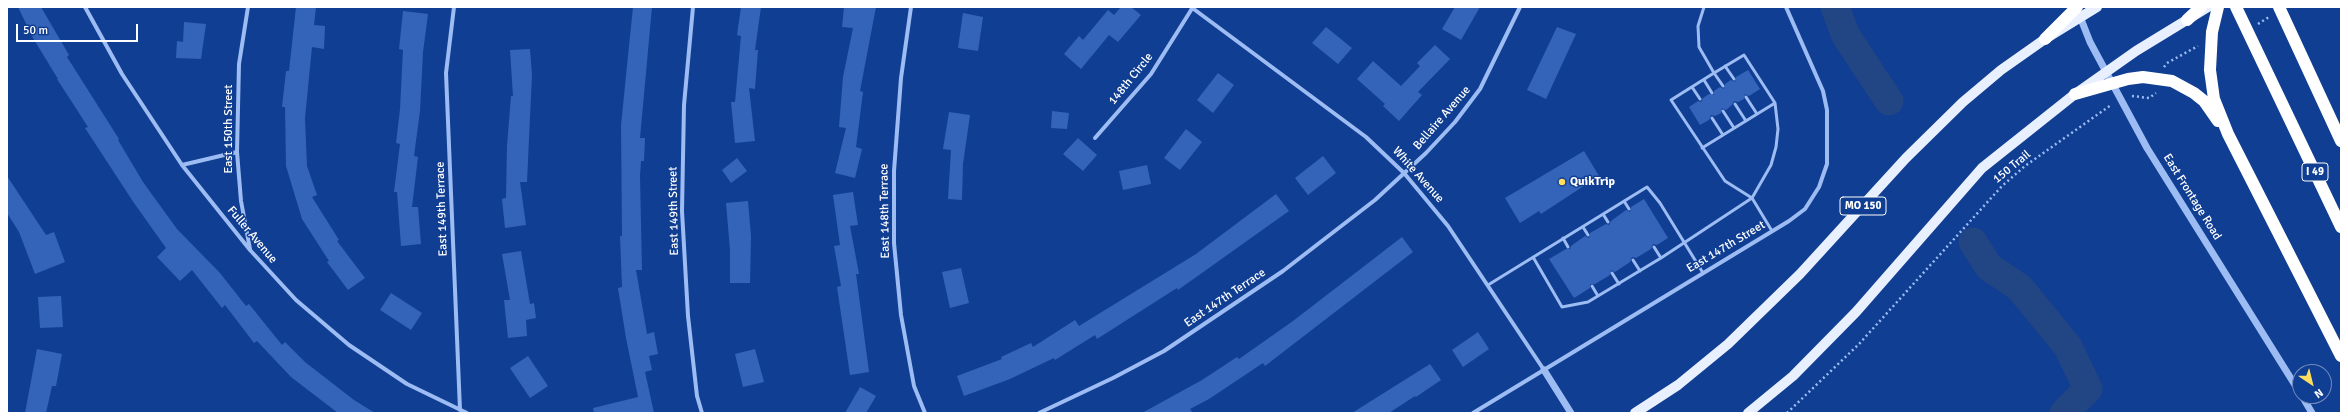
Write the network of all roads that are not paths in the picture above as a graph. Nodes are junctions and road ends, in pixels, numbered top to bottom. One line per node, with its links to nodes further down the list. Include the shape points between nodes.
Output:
1 (85, 7): 42 (street, Fuller Avenue, via 122,74)
2 (248, 7): 41 (street, East 150th Street, via 239,64)
3 (454, 7): 72 (street, East 149th Terrace, via 446,73)
4 (693, 7): 74 (street, East 149th Street, via 684,105 682,210 688,316 697,396)
5 (911, 7): 75 (street, East 148th Terrace, via 901,78 894,171 894,243 901,315 914,386)
6 (1520, 7): 43 (street, Bellaire Avenue, via 1480,89 1455,122)
7 (1704, 7): 20 (lane, via 1698,26 1699,47)
8 (1786, 7): 51 (street, East 147th Street, via 1823,91 1828,117 1827,164 1805,209)
9 (2076, 7): 18 (highway); 70 (street, East Frontage Road, via 2090,42 2147,148)
10 (2097, 7): 18 (main road, MO 150)
11 (2201, 7): 17 (highway)
12 (2208, 7): 17 (main road)
13 (2218, 7): 36 (highway, via 2211,40 2210,70 2214,99)
14 (2236, 7): 50 (highway, I 49)
15 (1192, 8): 38 (street, 148th Circle, via 1151,74); 43 (street, White Avenue, via 1366,137)
16 (2277, 11): 39 (highway)
17 (2187, 20): 26 (main road, via 2136,51)
18 (2045, 39): 79 (main road, MO 150, via 2001,70 1963,102 1906,158 1800,274 1728,344 1678,385)
19 (1725, 66): 20 (lane); 21 (lane); 29 (lane, via 1744,55)
20 (1714, 73): 22 (lane); 23 (lane)
21 (1734, 79)
22 (1704, 80): 24 (lane); 25 (lane)
23 (1723, 86)
24 (1692, 87): 28 (lane); 40 (lane, via 1671,100)
25 (1712, 93)
26 (2075, 94): 36 (highway, via 2128,79 2143,77 2172,81 2194,93 2204,102); 80 (main road, via 1982,168 1856,312 1792,376)
27 (1746, 97): 32 (lane)
28 (1700, 100)
29 (1775, 103): 32 (lane); 44 (lane, via 1778,129 1776,147 1771,165)
30 (1735, 104): 34 (lane)
31 (1723, 111): 35 (lane)
32 (1757, 114): 34 (lane)
33 (1712, 118): 37 (lane)
34 (1746, 121): 35 (lane)
35 (1734, 128): 37 (lane)
36 (2228, 134): 68 (highway)
37 (1723, 135): 40 (lane)
38 (1095, 138)
39 (2341, 141)
40 (1702, 148): 44 (lane, via 1725,181)
41 (236, 152): 42 (street); 57 (street, East 150th Street)
42 (182, 165): 57 (street, Fuller Avenue)
43 (1404, 173): 65 (street, White Avenue, via 1448,226); 76 (street, East 147th Terrace, via 1329,237 1231,307 1164,351)
44 (1752, 198): 51 (lane); 54 (lane)
45 (1624, 201): 46 (lane); 47 (lane); 54 (lane, via 1646,187 1660,203)
46 (1629, 209)
47 (1603, 214): 48 (lane); 49 (lane)
48 (1608, 222)
49 (1583, 227): 52 (lane); 53 (lane)
50 (2341, 227)
51 (1772, 231): 63 (street, East 147th Street)
52 (1588, 235)
53 (1563, 238): 55 (lane); 58 (lane)
54 (1684, 242): 59 (lane); 63 (lane)
55 (1568, 247)
56 (1654, 247): 59 (lane)
57 (250, 250): 72 (street, Fuller Avenue, via 296,300 349,345 407,384)
58 (1533, 257): 65 (lane); 67 (lane, via 1562,307 1588,302)
59 (1661, 258): 61 (lane)
60 (1633, 260): 61 (lane)
61 (1640, 271): 64 (lane)
62 (1612, 273): 64 (lane)
63 (1703, 273): 69 (street, East 147th Street)
64 (1619, 284): 67 (lane)
65 (1488, 285): 69 (street, White Avenue)
66 (1592, 286): 67 (lane)
67 (1598, 296)
68 (2341, 356)
69 (1544, 370): 77 (street, East 147th Street); 78 (street, White Avenue)
70 (2292, 380)
71 (2307, 404): 81 (street)
72 (460, 410): 73 (street, Fuller Avenue)
73 (467, 413)
74 (702, 413)
75 (925, 413)
76 (1039, 413)
77 (1473, 413)
78 (1572, 413)
79 (1635, 413)
80 (1748, 413)
81 (2312, 413)

